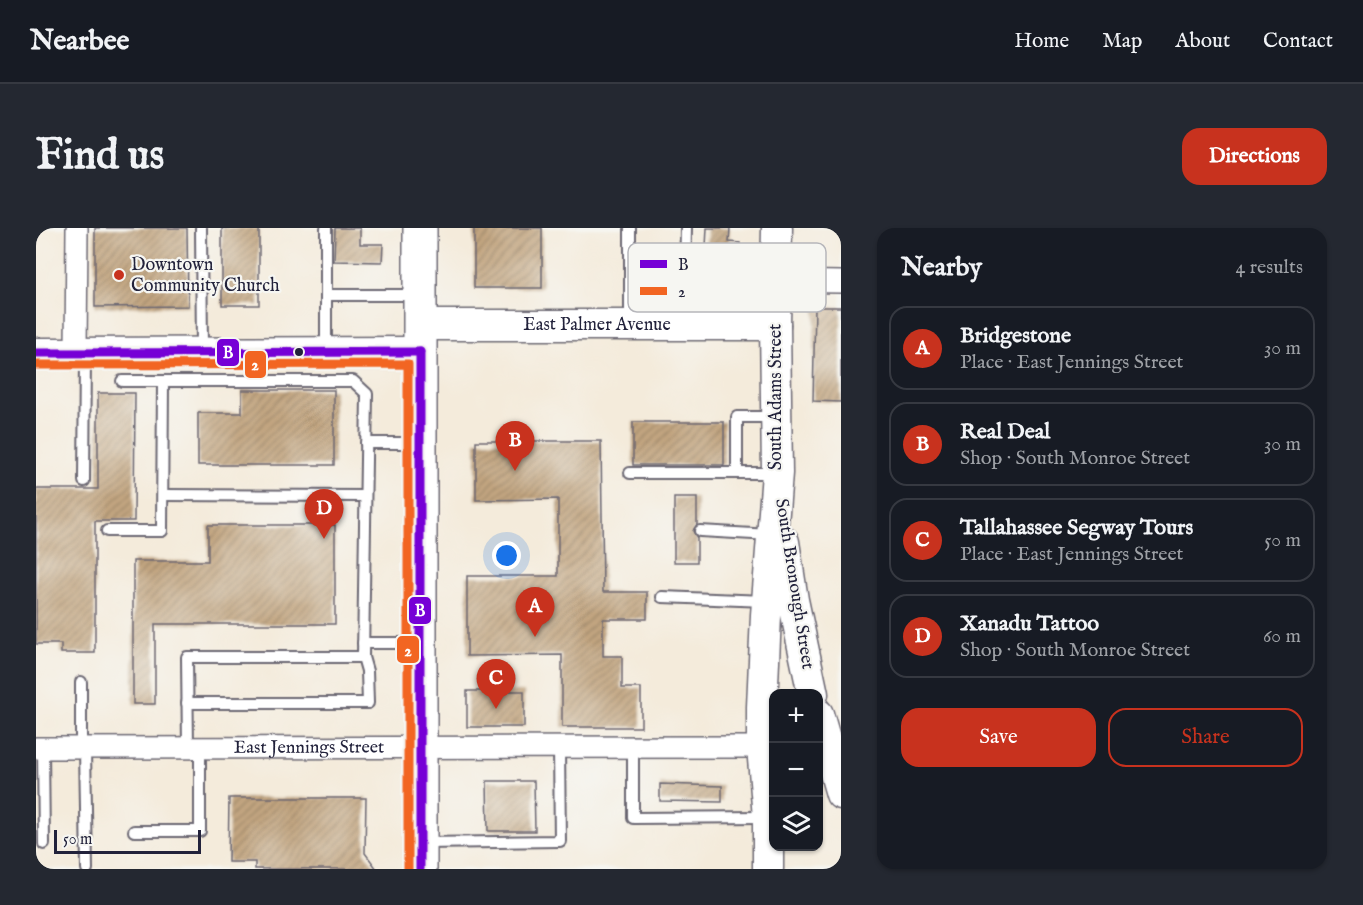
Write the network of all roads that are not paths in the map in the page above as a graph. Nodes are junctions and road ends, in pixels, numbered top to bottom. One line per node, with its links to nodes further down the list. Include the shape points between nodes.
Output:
1 (77, 228): 20 (street)
2 (201, 228): 21 (lane)
3 (326, 228): 11 (lane)
4 (420, 228): 15 (main road)
5 (686, 228): 7 (lane)
6 (777, 228): 8 (street, South Adams Street)
7 (686, 243)
8 (777, 243)
9 (826, 282): 10 (street)
10 (841, 282)
11 (326, 295): 15 (lane); 22 (lane)
12 (630, 312): 16 (lane)
13 (684, 312): 17 (lane)
14 (775, 312): 18 (street, South Adams Street)
15 (420, 324): 16 (street, East Palmer Avenue); 22 (street, East Palmer Avenue); 27 (main road)
16 (630, 325): 17 (street, East Palmer Avenue)
17 (684, 325): 18 (street, East Palmer Avenue)
18 (775, 325): 25 (street, South Adams Street)
19 (36, 352): 20 (street, East Palmer Avenue)
20 (81, 352): 21 (street, East Palmer Avenue); 31 (lane)
21 (187, 362): 22 (street, East Palmer Avenue); 22 (lane); 24 (lane)
22 (344, 362): 26 (lane, via 367,394)
23 (122, 381): 24 (lane)
24 (163, 381): 32 (lane)
25 (776, 417): 29 (lane, via 737,417); 30 (street, South Adams Street)
26 (366, 443): 27 (lane); 33 (lane)
27 (420, 443): 40 (main road)
28 (630, 473): 29 (lane)
29 (737, 473): 30 (lane)
30 (777, 473): 36 (street, South Adams Street); 43 (street, South Bronough Street, via 793,600)
31 (84, 481)
32 (163, 495): 33 (lane); 34 (lane, via 162,531)
33 (365, 496): 39 (lane)
34 (107, 531)
35 (700, 531): 36 (lane)
36 (772, 535): 38 (street, South Adams Street)
37 (662, 597): 38 (lane)
38 (768, 601): 49 (street, South Adams Street, via 763,693)
39 (363, 643): 40 (lane); 41 (lane)
40 (419, 643): 46 (main road)
41 (363, 657): 44 (lane, via 187,657); 44 (lane, via 368,703)
42 (81, 682): 51 (lane)
43 (812, 689)
44 (187, 703): 52 (lane)
45 (823, 734): 53 (street)
46 (419, 747): 47 (street, East Jennings Street); 52 (street, East Jennings Street); 60 (main road)
47 (559, 747): 48 (street, East Jennings Street); 60 (lane, via 560,841)
48 (633, 747): 49 (street, East Jennings Street); 56 (lane, via 633,818)
49 (768, 747): 55 (street, South Adams Street)
50 (39, 748): 51 (street, East Jennings Street); 58 (lane)
51 (83, 748): 52 (street, East Jennings Street); 61 (lane)
52 (194, 748): 57 (lane, via 200,831)
53 (826, 749): 54 (street)
54 (841, 794)
55 (770, 797)
56 (769, 811)
57 (134, 831)
58 (44, 844)
59 (769, 850): 62 (street, South Adams Street)
60 (420, 856)
61 (87, 869)
62 (768, 869)

